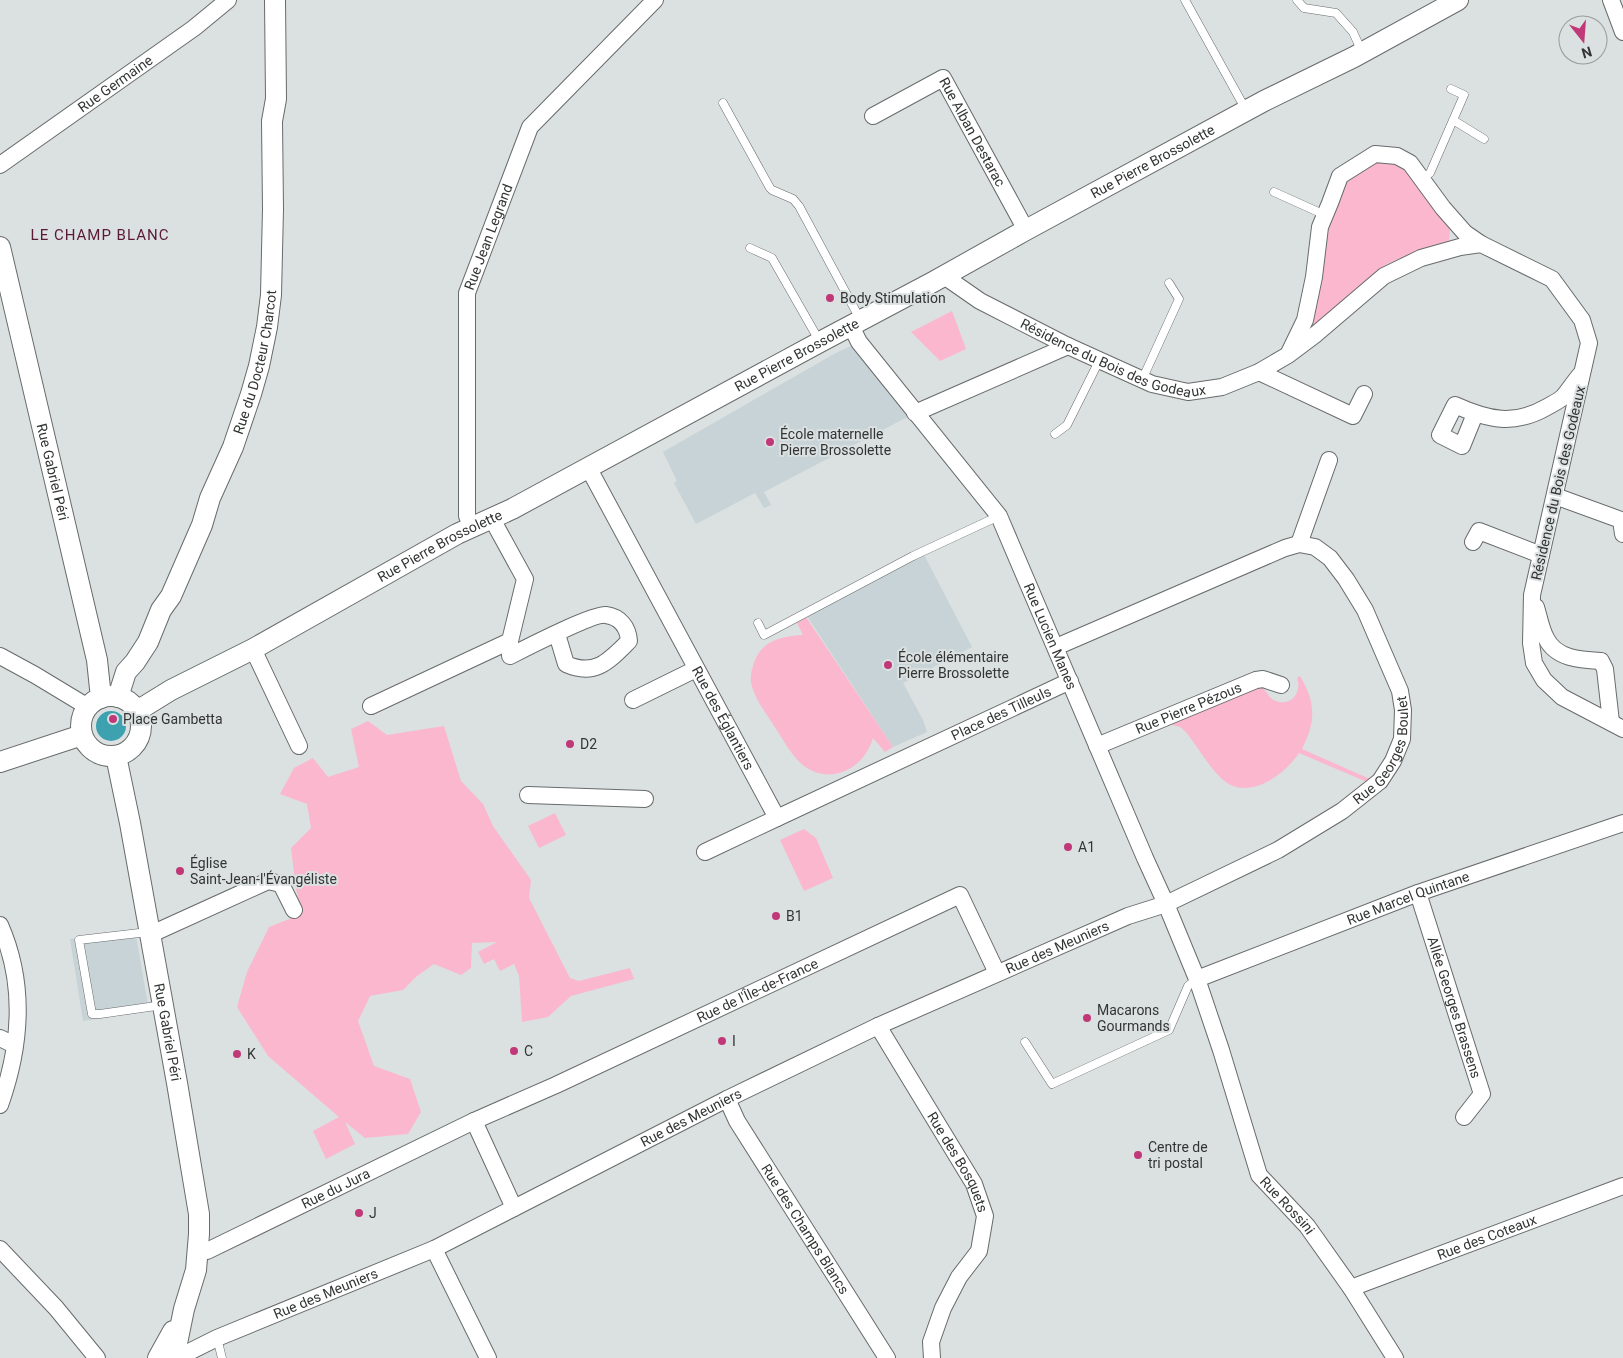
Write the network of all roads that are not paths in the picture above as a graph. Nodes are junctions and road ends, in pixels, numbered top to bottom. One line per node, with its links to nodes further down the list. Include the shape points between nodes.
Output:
1 (228, 0): 16 (street, Rue Germaine, via 194,28)
2 (275, 0): 58 (street, Rue du Docteur Charcot, via 271,295 259,366 233,446 171,596 160,610 148,642 136,662)
3 (655, 0): 44 (street, Rue Jean Legrand, via 530,127 467,293 467,516)
4 (1185, 0): 12 (lane)
5 (1297, 0): 9 (lane, via 1304,8 1336,13 1353,32)
6 (1458, 0): 9 (street, Rue Pierre Brossolette)
7 (1611, 0): 8 (street)
8 (1623, 32)
9 (1362, 52): 12 (street, Rue Pierre Brossolette)
10 (1451, 89): 14 (lane, via 1464,95)
11 (724, 103): 26 (lane, via 770,188 793,199 799,206)
12 (1246, 110): 20 (street, Rue Pierre Brossolette)
13 (873, 116): 20 (street, Rue Alban Destarac, via 943,78)
14 (1453, 120): 15 (lane); 17 (lane, via 1430,172)
15 (1484, 139)
16 (0, 165)
17 (1422, 179): 19 (street, Résidence du Bois des Godeaux, via 1410,163 1397,156 1375,154 1340,176); 21 (street, Résidence du Bois des Godeaux, via 1465,233)
18 (1274, 192): 19 (lane)
19 (1325, 215): 29 (street, Résidence du Bois des Godeaux, via 1320,227 1316,268 1305,320)
20 (1026, 230): 24 (street, Rue Pierre Brossolette)
21 (1481, 244): 29 (street, Résidence du Bois des Godeaux, via 1421,258 1384,276); 31 (street, Résidence du Bois des Godeaux, via 1552,279 1582,320 1589,344)
22 (0, 247): 58 (street, Rue Gabriel Péri, via 97,660)
23 (750, 248): 27 (lane, via 772,258)
24 (944, 276): 26 (street, Rue Pierre Brossolette); 28 (street, Résidence du Bois des Godeaux, via 980,301)
25 (1169, 283): 33 (lane, via 1179,300)
26 (856, 323): 27 (street, Rue Pierre Brossolette); 35 (street, Rue Lucien Manes, via 859,342)
27 (820, 342): 39 (street, Rue Pierre Brossolette)
28 (1068, 346): 30 (street, Résidence du Bois des Godeaux); 35 (street)
29 (1288, 355): 32 (street, Résidence du Bois des Godeaux)
30 (1099, 361): 33 (street, Résidence du Bois des Godeaux); 37 (lane, via 1067,425)
31 (1584, 369): 36 (street, via 1562,398 1537,412 1518,419); 40 (street, Résidence du Bois des Godeaux)
32 (1260, 372): 33 (street, Résidence du Bois des Godeaux, via 1222,387 1188,392); 34 (street, via 1353,416)
33 (1142, 380)
34 (1364, 394)
35 (916, 413): 41 (street, Rue Lucien Manes)
36 (1475, 414)
37 (1055, 434)
38 (1329, 460): 46 (street)
39 (588, 467): 42 (street, Rue Pierre Brossolette); 55 (street, Rue des Églantiers)
40 (1555, 496): 43 (street); 47 (street, Résidence du Bois des Godeaux)
41 (1000, 516): 49 (lane, via 918,553 764,635); 52 (street, Rue Lucien Manes)
42 (492, 519): 44 (street, Rue Pierre Brossolette); 51 (street, via 525,579)
43 (1623, 520)
44 (472, 528): 53 (street, Rue Pierre Brossolette)
45 (1473, 542): 47 (street, via 1479,531)
46 (1300, 544): 52 (street); 74 (street, Rue Georges Boulet, via 1315,547 1330,558 1365,610 1400,691 1402,739 1380,781 1342,811 1278,850)
47 (1542, 555): 48 (street, Résidence du Bois des Godeaux)
48 (1532, 595): 62 (street, Résidence du Bois des Godeaux, via 1532,649 1534,662 1544,680 1562,697); 62 (street, via 1546,640 1562,655 1601,661)
49 (758, 623)
50 (557, 634): 51 (street, via 510,656)
51 (510, 641): 60 (street)
52 (1056, 647): 56 (street, Rue Lucien Manes)
53 (253, 649): 61 (street, Rue Pierre Brossolette); 64 (street)
54 (0, 656): 58 (street, via 35,675)
55 (696, 669): 59 (street); 70 (street, Rue des Églantiers)
56 (1070, 681): 65 (street, Rue Lucien Manes); 70 (street, Place des Tilleuls)
57 (1281, 685): 65 (street, Rue Pierre Pézous, via 1264,679 1256,680)
58 (102, 700): 61 (street, via 125,700); 63 (street, via 81,720)
59 (633, 700)
60 (371, 706)
61 (136, 711): 66 (street, via 141,727 136,742)
62 (1617, 725)
63 (82, 735): 66 (street, via 91,749); 67 (street)
64 (299, 746)
65 (1097, 746): 74 (street, Rue Lucien Manes)
66 (116, 756): 77 (street, Rue Gabriel Péri)
67 (0, 762)
68 (528, 795): 69 (street)
69 (645, 799)
70 (777, 818): 72 (street)
71 (1623, 823): 73 (street, Rue Marcel Quintane)
72 (705, 852)
73 (1418, 893): 79 (street, Rue Marcel Quintane); 86 (street, Allée Georges Brassens, via 1482,1094)
74 (1166, 904): 78 (street, Rue des Meuniers, via 1128,916); 79 (street, Rue Lucien Manes)
75 (294, 910): 77 (street, via 281,884 268,881)
76 (0, 926): 82 (street, via 16,972 18,1013)
77 (150, 932): 80 (street, Rue Gabriel Péri); 80 (lane, via 79,940 92,1014)
78 (997, 973): 81 (street, Rue des Meuniers); 87 (street, Rue de l'Île-de-France, via 960,895)
79 (1197, 979): 83 (lane, via 1188,986 1168,1030 1052,1084); 93 (street, Rue Rossini, via 1260,1175 1307,1226)
80 (163, 1005): 92 (street, Rue Gabriel Péri, via 195,1185 199,1214)
81 (878, 1026): 84 (street, Rue des Meuniers); 100 (street, Rue des Bosquets, via 974,1184 985,1216 979,1251 959,1277 943,1308 932,1342)
82 (7, 1042): 85 (street, via 11,1074)
83 (1025, 1042)
84 (727, 1099): 89 (street, Rue des Meuniers); 99 (street, Rue des Champs Blancs, via 737,1121)
85 (0, 1105)
86 (1464, 1117)
87 (474, 1121): 89 (street); 92 (street, Rue du Jura, via 207,1251)
88 (1623, 1186): 93 (street, Rue des Coteaux)
89 (514, 1208): 91 (street, Rue des Meuniers)
90 (0, 1249): 96 (street, via 56,1308)
91 (434, 1249): 94 (street, Rue des Meuniers); 98 (street)
92 (198, 1251): 95 (street, Rue Gabriel Péri, via 196,1270)
93 (1352, 1288): 101 (street, Rue Rossini)
94 (217, 1338): 95 (street, Rue des Meuniers, via 192,1339); 97 (lane)
95 (170, 1353)
96 (97, 1358)
97 (222, 1358)
98 (488, 1358)
99 (886, 1358)
100 (932, 1358)
101 (1395, 1358)

